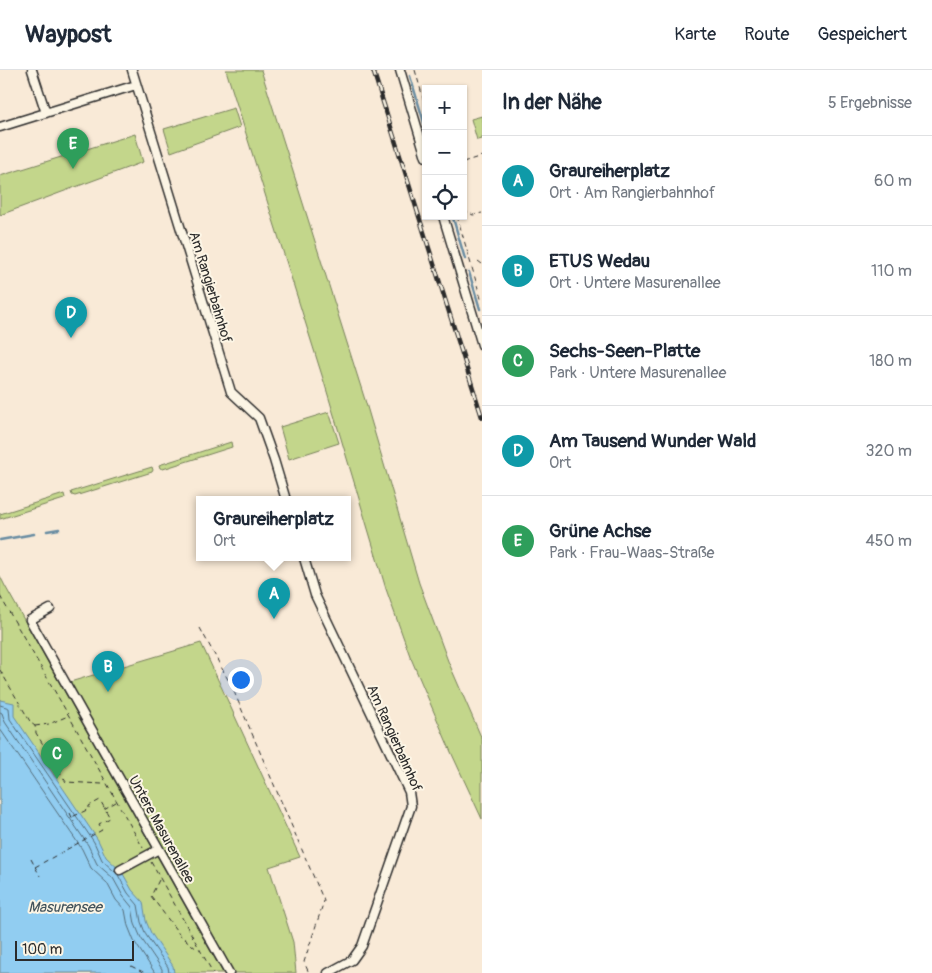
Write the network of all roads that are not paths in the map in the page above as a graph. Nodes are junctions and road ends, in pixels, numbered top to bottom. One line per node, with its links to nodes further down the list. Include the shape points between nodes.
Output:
1 (32, 70): 5 (street)
2 (132, 70): 4 (street, Am Rangierbahnhof)
3 (400, 70): 7 (street)
4 (136, 86): 5 (street); 10 (street, Am Rangierbahnhof, via 231,392 259,418)
5 (46, 113): 6 (street)
6 (0, 127)
7 (422, 144)
8 (444, 220): 9 (street)
9 (482, 345)
10 (285, 496)
11 (305, 561): 16 (street, Am Rangierbahnhof, via 315,595 408,792 411,806 362,946 352,960)
12 (50, 610): 13 (street, Untere Masurenallee, via 30,620)
13 (159, 849): 14 (street); 15 (street, Untere Masurenallee)
14 (120, 870)
15 (229, 973)
16 (328, 973)

